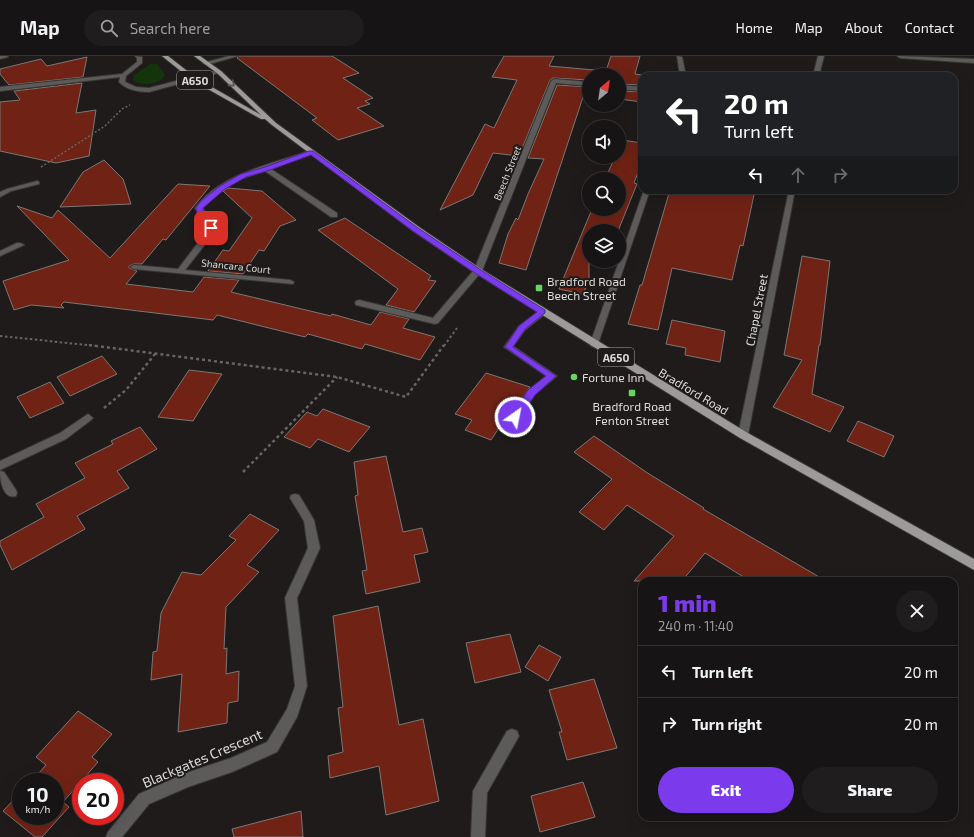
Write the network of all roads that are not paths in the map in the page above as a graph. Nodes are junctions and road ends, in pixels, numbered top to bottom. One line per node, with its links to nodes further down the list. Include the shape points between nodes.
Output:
1 (138, 56): 13 (street, via 139,63)
2 (164, 56): 14 (main road, Bradford Road / A650)
3 (197, 56): 9 (main road, Bradford Road / A650)
4 (235, 56): 9 (street)
5 (821, 56): 12 (street)
6 (900, 56): 8 (street)
7 (678, 57): 11 (street)
8 (974, 61)
9 (206, 63): 10 (main road, Bradford Road / A650)
10 (219, 72): 14 (street); 19 (main road, Bradford Road / A650, one-way to 19)
11 (682, 72)
12 (817, 72)
13 (124, 75): 14 (street, via 122,82 138,90 149,90); 17 (street)
14 (194, 79): 19 (main road, Bradford Road / A650)
15 (582, 83): 31 (street, Beech Street, via 554,81)
16 (626, 88): 18 (street)
17 (0, 89)
18 (638, 89)
19 (274, 124): 20 (main road, Bradford Road / A650)
20 (311, 152): 21 (street, Shancara Court); 31 (main road, Bradford Road / A650, via 416,230)
21 (267, 169): 26 (street); 30 (street, Shancara Court, via 232,180 203,202 199,208 211,228)
22 (37, 183): 25 (street)
23 (645, 194): 35 (street)
24 (791, 194): 38 (street, Chapel Street)
25 (0, 195)
26 (334, 215)
27 (20, 245): 28 (street)
28 (0, 254)
29 (134, 267): 30 (street, Shancara Court)
30 (181, 270): 32 (street, Shancara Court)
31 (478, 271): 33 (street, Beech Street, via 435,321); 34 (main road, Bradford Road / A650)
32 (290, 282)
33 (359, 302)
34 (542, 312): 35 (main road, Bradford Road / A650); 37 (street, via 522,328 508,347 552,376 532,393 515,417)
35 (594, 344): 38 (main road, Bradford Road / A650)
36 (88, 418): 39 (street, via 62,436)
37 (530, 423)
38 (743, 435): 43 (main road, Bradford Road / A650)
39 (0, 466)
40 (0, 475): 41 (street)
41 (12, 493)
42 (295, 498): 45 (street, Blackgates Crescent, via 308,520 314,548 291,598 301,686 292,712 272,747 144,799)
43 (974, 565)
44 (512, 736): 46 (street, via 480,791)
45 (112, 837)
46 (478, 837)

